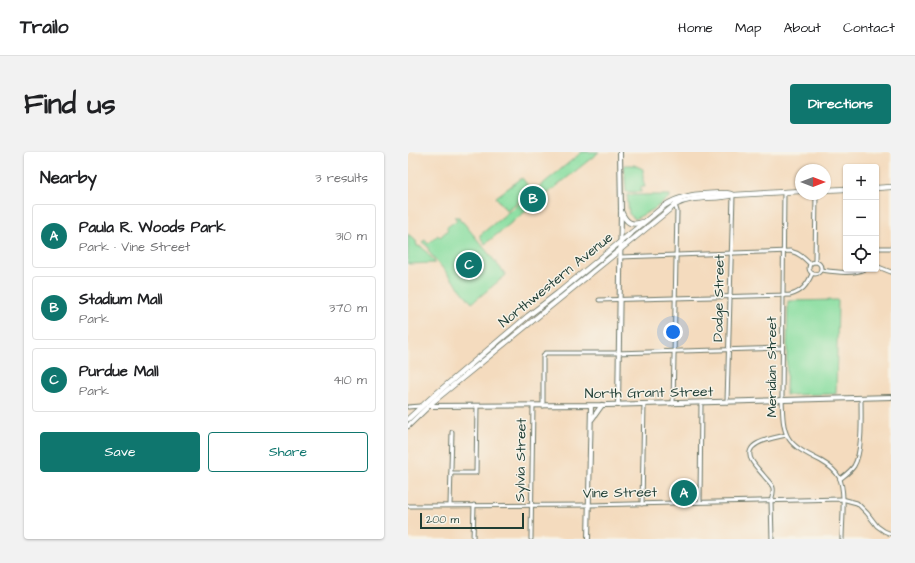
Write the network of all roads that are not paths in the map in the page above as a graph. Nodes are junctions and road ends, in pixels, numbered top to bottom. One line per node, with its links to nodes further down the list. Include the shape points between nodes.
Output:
1 (620, 152): 11 (street)
2 (891, 187): 3 (main road)
3 (879, 188)
4 (843, 189): 5 (main road)
5 (831, 190)
6 (795, 191): 7 (main road, Northwestern Avenue)
7 (784, 192): 8 (main road, Northwestern Avenue); 17 (street, Meridian Street)
8 (733, 194): 10 (main road, Northwestern Avenue, via 726,197 692,199); 12 (main road, Northwestern Avenue, via 698,194 680,198); 18 (street, Dodge Street)
9 (816, 200): 21 (street)
10 (675, 205): 16 (main road, Northwestern Avenue); 19 (street)
11 (621, 211): 12 (main road, via 624,219 630,223); 13 (street)
12 (645, 221): 13 (main road, Northwestern Avenue)
13 (620, 242): 16 (street); 45 (main road, Northwestern Avenue)
14 (879, 248): 15 (street)
15 (891, 248)
16 (620, 249): 20 (street); 46 (main road, Northwestern Avenue)
17 (783, 252): 18 (street); 22 (street, via 796,253); 28 (street, Meridian Street)
18 (731, 253): 19 (street); 29 (street, Dodge Street)
19 (676, 255): 20 (street); 30 (street)
20 (620, 257): 32 (street)
21 (815, 262): 22 (street); 24 (street, via 820,264)
22 (810, 264): 27 (street, via 808,270)
23 (879, 267): 26 (street)
24 (821, 270): 25 (street); 27 (street, via 817,274)
25 (843, 272)
26 (891, 272)
27 (812, 274): 28 (street, via 802,290)
28 (783, 296): 29 (street); 33 (street, Meridian Street)
29 (730, 297): 30 (street); 34 (street, Dodge Street)
30 (675, 299): 32 (street); 35 (street)
31 (599, 300): 32 (street)
32 (620, 300): 36 (street)
33 (782, 348): 34 (street); 39 (street, Meridian Street)
34 (729, 350): 35 (street); 40 (street, Dodge Street)
35 (674, 352): 36 (street); 43 (street)
36 (619, 353): 44 (street); 49 (street, Sylvia Street, via 543,355)
37 (891, 397): 38 (street, North Grant Street)
38 (861, 398): 39 (street, North Grant Street); 59 (street, via 860,448 857,460 851,470)
39 (782, 401): 40 (street, North Grant Street); 57 (street, Meridian Street)
40 (728, 402): 41 (street, North Grant Street)
41 (701, 403): 43 (street, North Grant Street); 61 (street)
42 (644, 404): 43 (street, North Grant Street); 44 (street, North Grant Street); 63 (street)
43 (673, 404)
44 (618, 405): 51 (street, North Grant Street)
45 (421, 406): 46 (street, North Grant Street); 52 (street, North Grant Street); 53 (main road, Northwestern Avenue)
46 (428, 406): 47 (street, North Grant Street); 55 (main road, Northwestern Avenue)
47 (477, 406): 48 (street, North Grant Street); 58 (street, via 476,473)
48 (533, 406): 49 (street, North Grant Street); 66 (street, Sylvia Street)
49 (543, 406): 50 (street, North Grant Street)
50 (591, 406): 51 (street, North Grant Street); 54 (street)
51 (602, 406): 54 (street)
52 (408, 407)
53 (408, 419)
54 (591, 422): 67 (street)
55 (408, 426)
56 (452, 432): 58 (street)
57 (786, 435): 59 (street, Meridian Street, via 798,448 832,468); 62 (street, via 758,443 751,451 752,462 773,487)
58 (451, 473): 64 (street)
59 (840, 479): 60 (street)
60 (842, 499): 62 (street, Vine Street); 69 (street, Vine Street, via 857,503 877,526); 74 (street)
61 (700, 501): 62 (street, Vine Street); 63 (street, Vine Street)
62 (771, 501): 73 (street)
63 (642, 504): 67 (street, Vine Street)
64 (450, 505): 65 (street, Vine Street); 68 (street, Vine Street)
65 (474, 505): 66 (street, Vine Street); 70 (street)
66 (531, 505): 67 (street, Vine Street); 71 (street, Sylvia Street)
67 (588, 505): 72 (street)
68 (408, 506)
69 (891, 534)
70 (473, 539)
71 (531, 539)
72 (588, 539)
73 (772, 539)
74 (842, 539)

